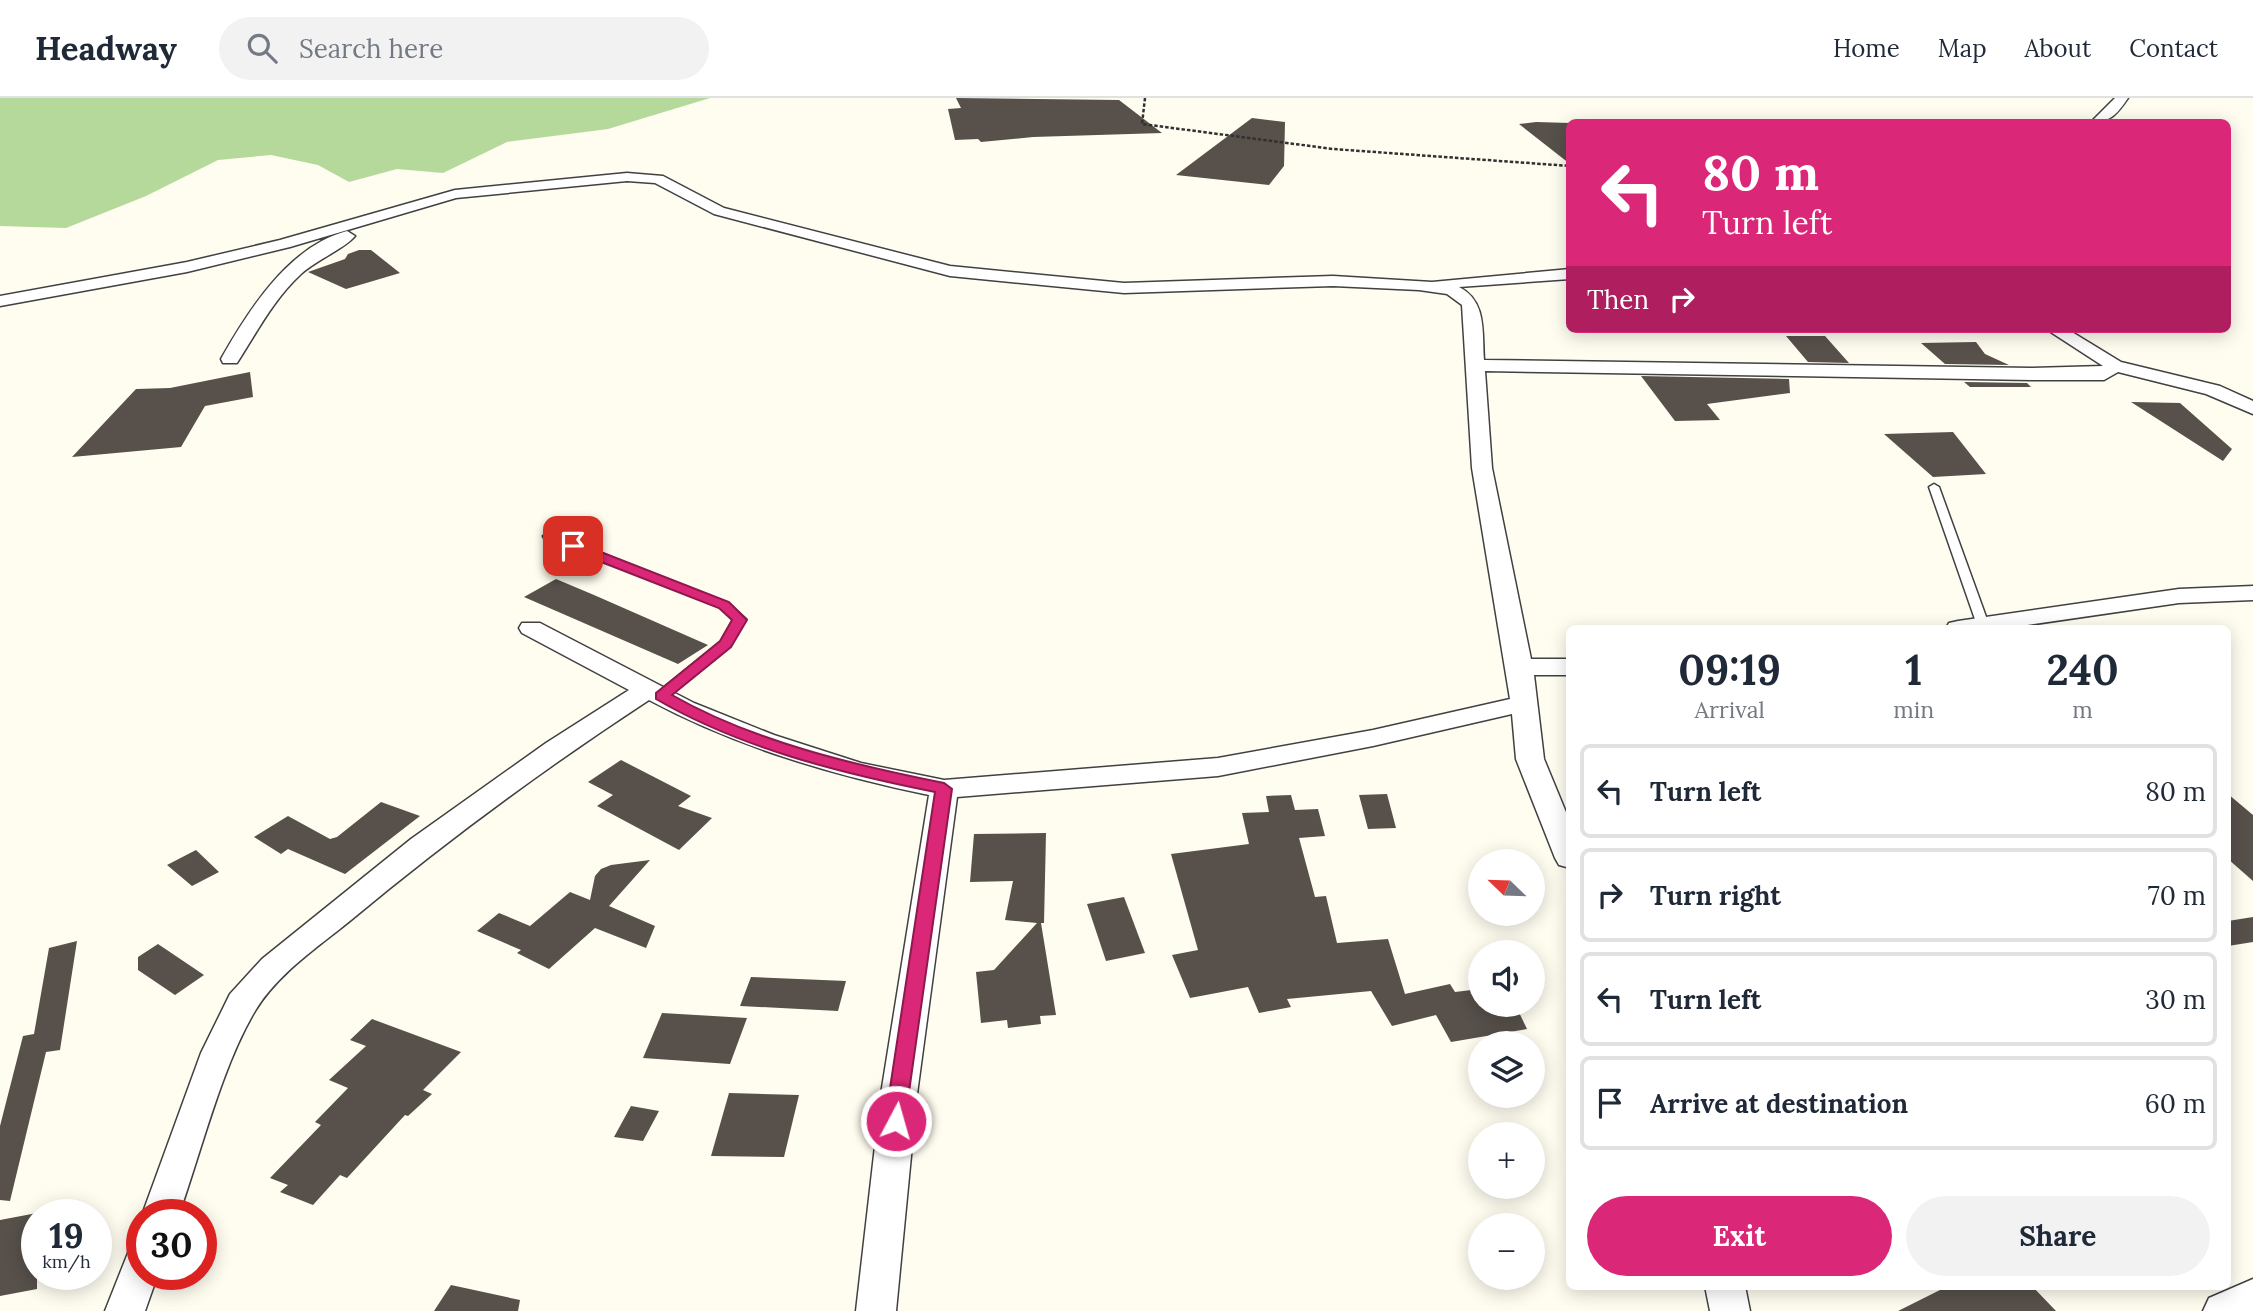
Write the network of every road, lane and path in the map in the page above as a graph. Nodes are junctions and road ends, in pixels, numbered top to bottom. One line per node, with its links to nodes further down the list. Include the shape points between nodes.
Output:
1 (1145, 98): 4 (path, via 1142,124 1333,149)
2 (2122, 98): 3 (street)
3 (2102, 119)
4 (1566, 166)
5 (402, 210): 6 (street); 7 (street); 9 (street, via 455,194 627,177 658,180 719,211 950,271 1124,288 1333,281)
6 (284, 244): 7 (street); 10 (street)
7 (327, 245): 12 (street, via 266,300)
8 (1566, 274): 9 (street)
9 (1419, 285): 13 (street, via 1451,290 1471,305)
10 (0, 301)
11 (2061, 333): 14 (street)
12 (230, 359)
13 (1473, 365): 14 (street, via 2032,374 2104,374); 23 (street, via 1482,468)
14 (2115, 366): 16 (street)
15 (2253, 385): 16 (street)
16 (2213, 390): 17 (street)
17 (2253, 408)
18 (1934, 487): 21 (lane)
19 (548, 536): 25 (lane, via 724,605 740,620 726,644)
20 (2253, 593): 21 (street, via 2179,596)
21 (1983, 625)
22 (531, 628): 25 (street)
23 (1520, 667): 24 (street); 26 (street)
24 (1566, 667)
25 (655, 692): 27 (street, via 777,746 856,771); 29 (street, via 555,749 421,846 273,967 242,1003 218,1053)
26 (1522, 704): 27 (street, via 1218,767); 28 (street, via 1530,759)
27 (944, 789): 34 (street, via 899,1094)
28 (1566, 849)
29 (165, 1199)
30 (133, 1290): 33 (street)
31 (1726, 1290): 35 (street)
32 (2253, 1297): 36 (street)
33 (125, 1311)
34 (876, 1311)
35 (1730, 1311)
36 (2223, 1311)

